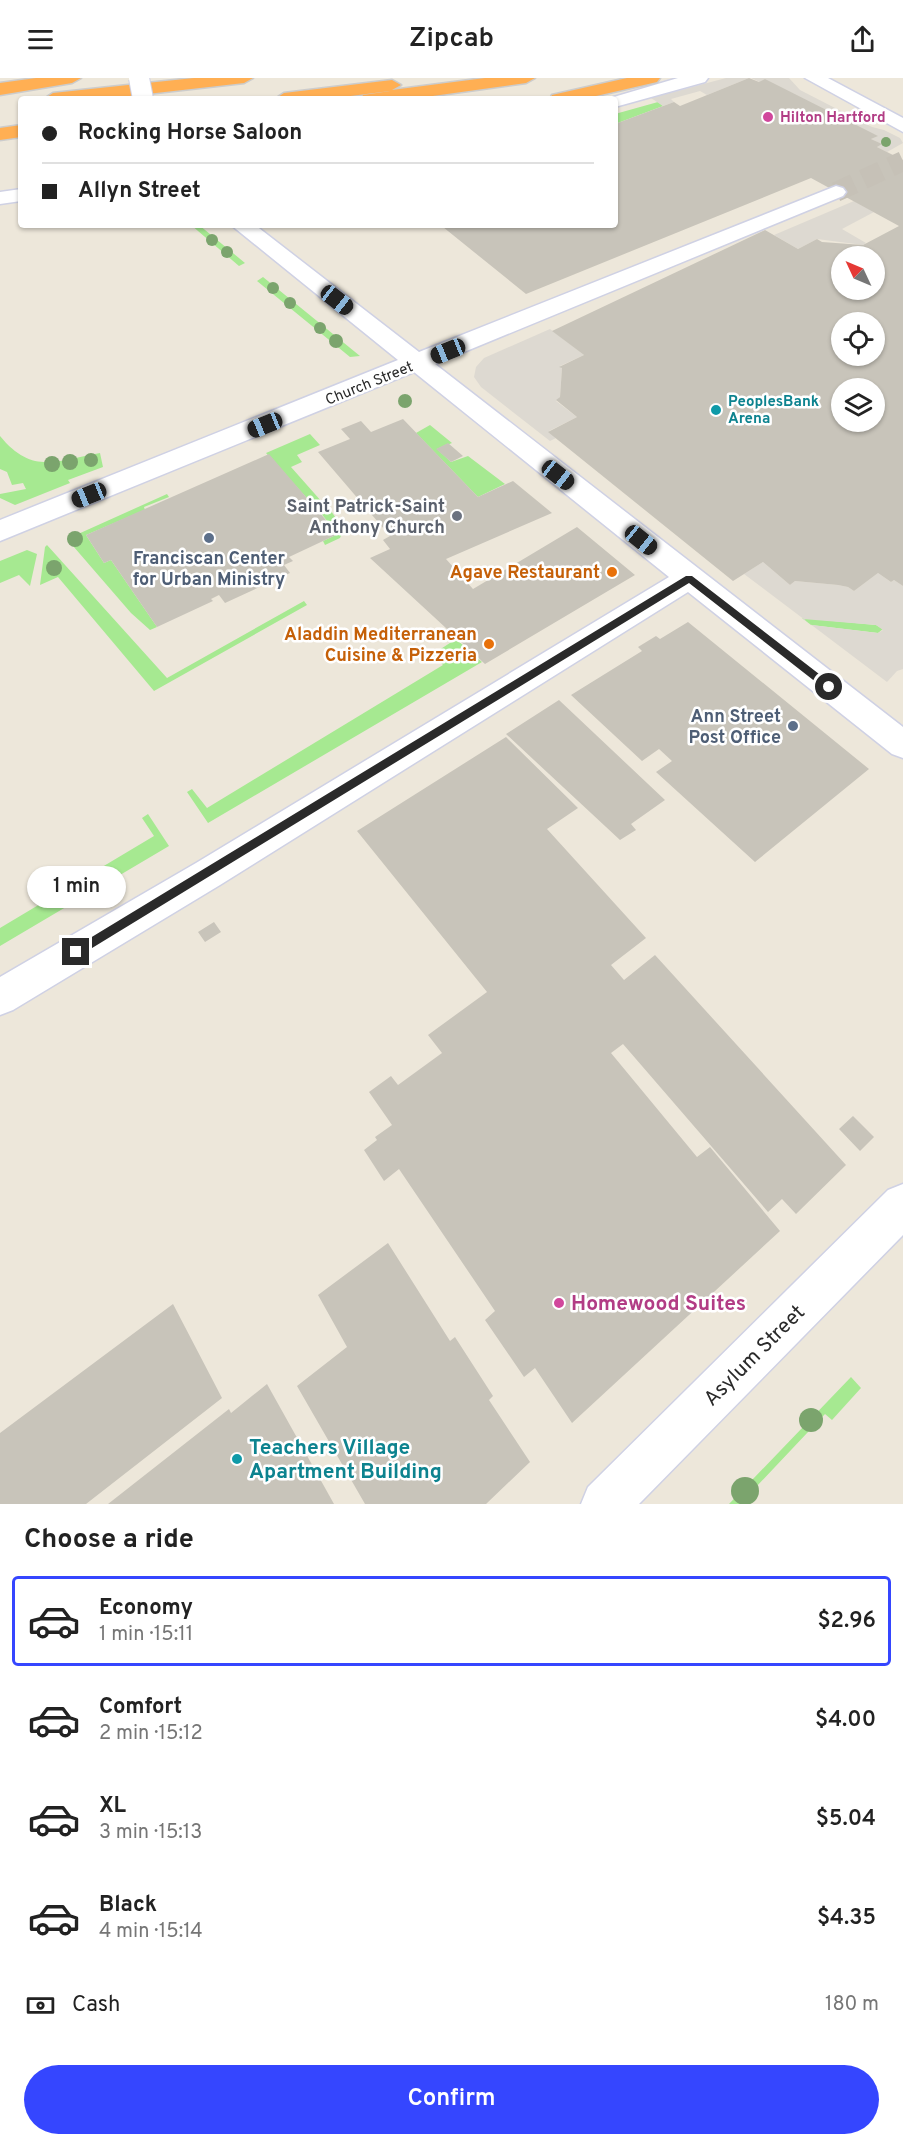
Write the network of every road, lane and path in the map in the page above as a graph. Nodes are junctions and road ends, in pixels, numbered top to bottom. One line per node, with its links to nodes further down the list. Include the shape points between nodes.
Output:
1 (72, 78): 10 (highway)
2 (139, 78): 12 (street, bridge)
3 (244, 78): 11 (highway)
4 (438, 78): 13 (highway)
5 (526, 78): 14 (highway)
6 (651, 78): 15 (highway)
7 (699, 78): 16 (street)
8 (814, 78): 20 (street)
9 (845, 78): 19 (street)
10 (0, 89)
11 (80, 96)
12 (142, 96)
13 (306, 96)
14 (392, 96)
15 (572, 96)
16 (618, 100)
17 (18, 103): 18 (highway)
18 (0, 105)
19 (903, 108)
20 (903, 126)
21 (18, 131): 22 (highway)
22 (0, 134)
23 (18, 150): 24 (highway)
24 (0, 152)
25 (836, 192): 29 (street, Church Street)
26 (18, 195): 27 (street)
27 (0, 198)
28 (246, 228): 29 (street)
29 (418, 363): 30 (street, Church Street); 31 (street)
30 (0, 531)
31 (689, 578): 32 (street); 33 (street)
32 (903, 745)
33 (0, 997)
34 (903, 1205): 35 (street, Asylum Street)
35 (605, 1504)

